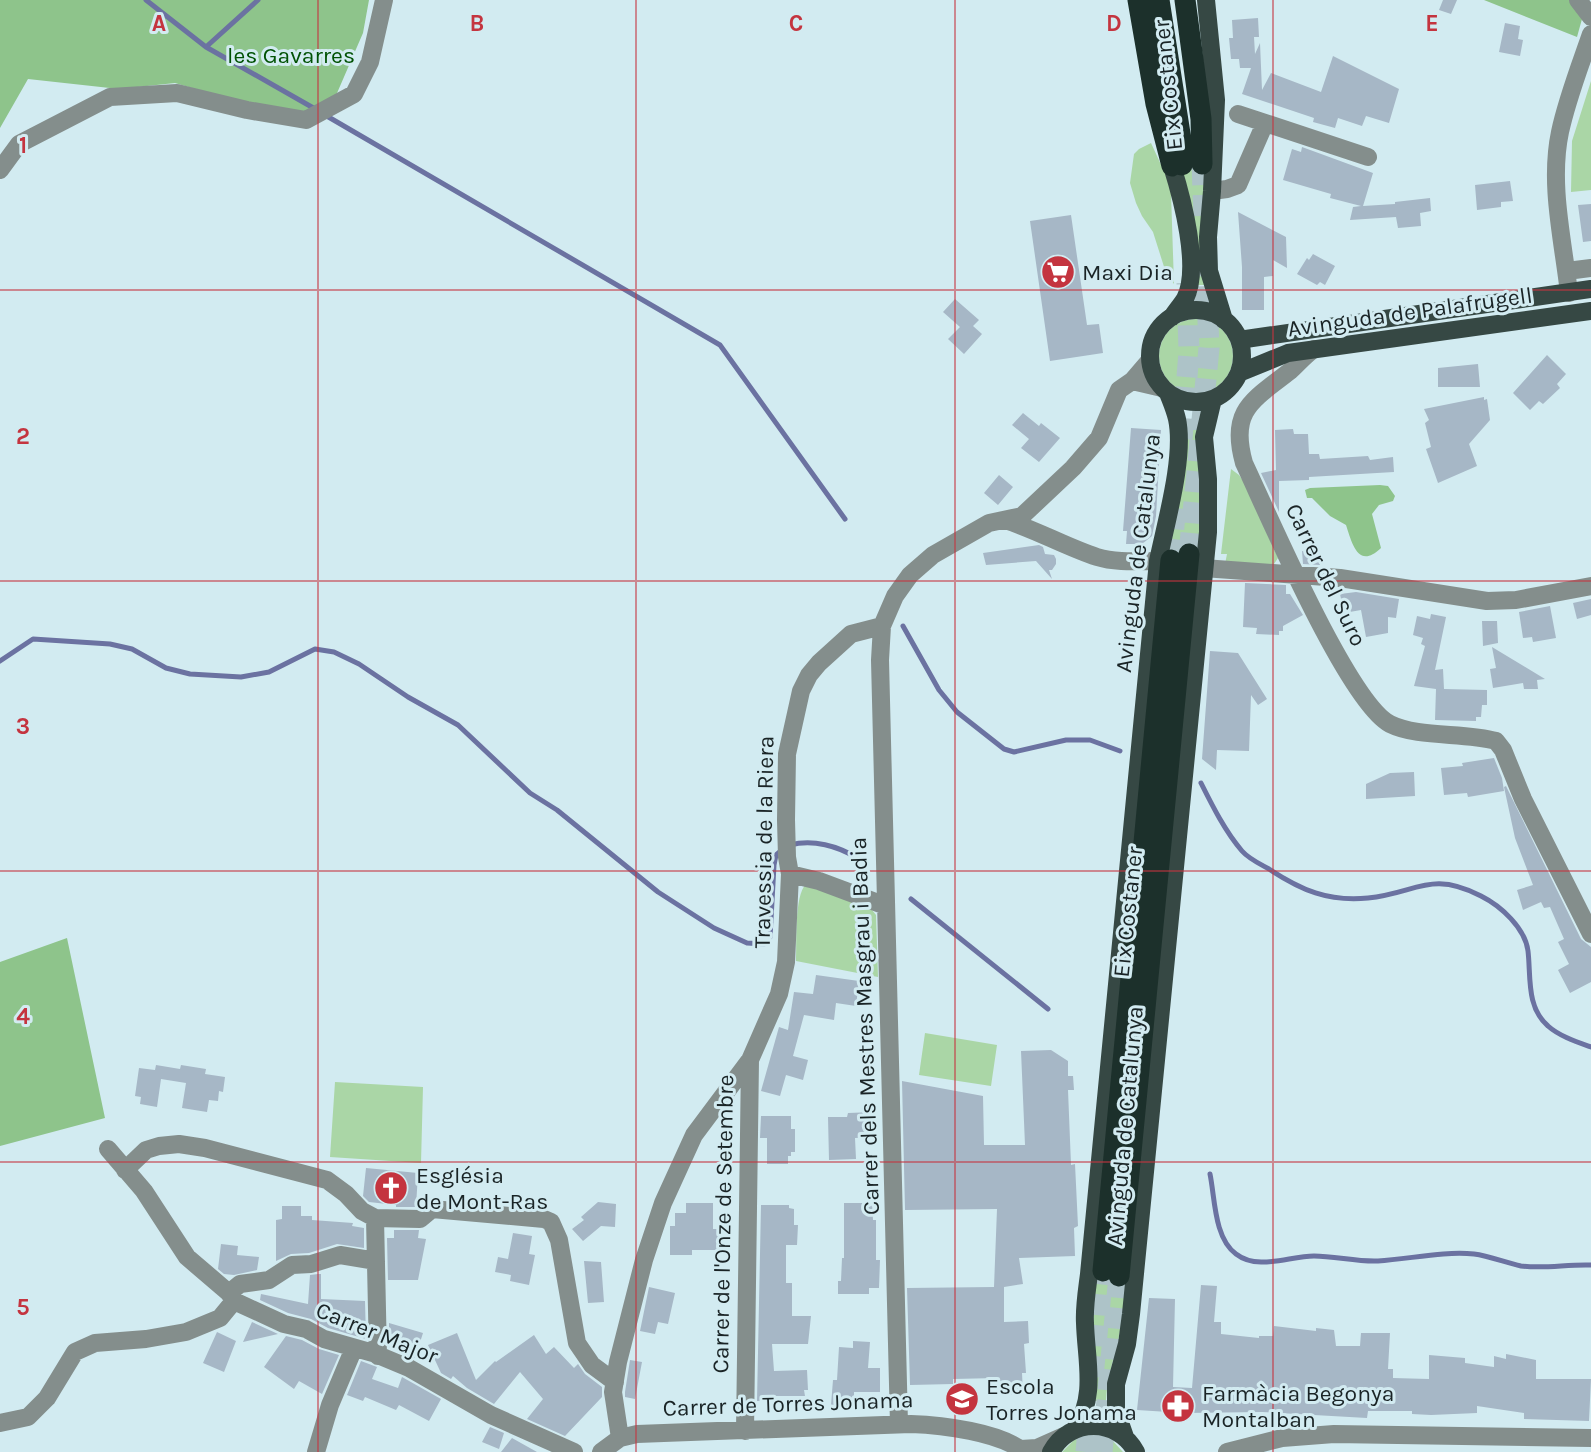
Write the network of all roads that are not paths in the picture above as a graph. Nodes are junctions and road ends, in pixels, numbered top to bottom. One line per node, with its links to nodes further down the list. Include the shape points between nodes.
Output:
1 (384, 0): 13 (street, via 370,62 354,94 306,120 177,93 110,97 19,144)
2 (1138, 0): 12 (highway, via 1156,104)
3 (1159, 0): 12 (highway, Eix Costaner)
4 (1185, 0): 12 (highway, Eix Costaner, via 1201,119)
5 (1206, 0): 14 (main road, via 1216,100)
6 (1578, 0): 7 (street)
7 (1591, 17)
8 (1591, 34): 16 (street, via 1559,133 1556,192)
9 (1238, 114): 10 (street)
10 (1265, 123): 11 (street); 14 (street, via 1238,185)
11 (1368, 158)
12 (1185, 165): 20 (main road, via 1188,290)
13 (0, 170)
14 (1212, 191): 21 (main road, via 1209,271)
15 (1591, 268): 16 (street)
16 (1567, 271): 18 (street)
17 (1591, 289): 18 (main road, Avinguda de Palafrugell)
18 (1569, 293): 22 (main road, Avinguda de Palafrugell)
19 (1591, 310): 23 (main road, Avinguda de Palafrugell)
20 (1172, 317): 21 (main road, via 1194,310); 24 (main road, via 1153,340)
21 (1224, 320): 22 (main road)
22 (1239, 341): 25 (main road)
23 (1314, 349): 25 (main road, Avinguda de Palafrugell, via 1287,353); 31 (street, Carrer del Suro, via 1246,407 1240,436 1244,464)
24 (1150, 360): 26 (street); 27 (main road, via 1153,375)
25 (1239, 373): 28 (main road, via 1226,391)
26 (1132, 381): 27 (street); 29 (street, via 1119,390 1099,438 1073,468 1022,516)
27 (1165, 390): 28 (main road, via 1185,401); 30 (main road, Avinguda de Catalunya, via 1177,419 1171,501)
28 (1213, 399): 30 (main road, Avinguda de Catalunya, via 1205,437 1209,499)
29 (1003, 520): 30 (street, via 1099,558); 33 (street, via 989,523 926,562 901,585)
30 (1180, 560): 31 (street); 44 (highway, Eix Costaner); 52 (main road, Avinguda de Catalunya, via 1084,1319 1086,1413); 56 (main road, Avinguda de Catalunya, via 1131,1314 1116,1384 1116,1411)
31 (1296, 574): 32 (street, via 1487,600 1516,600); 36 (street, Carrer del Suro, via 1343,664 1376,713 1406,729 1496,741)
32 (1591, 586)
33 (882, 626): 34 (street, Travessia de la Riera, via 851,634 809,675 801,691 787,754); 35 (street, Carrer dels Mestres Masgrau i Badia)
34 (789, 866): 35 (street); 37 (street, Travessia de la Riera, via 786,962 779,994)
35 (886, 906): 50 (street, Carrer dels Mestres Masgrau i Badia)
36 (1591, 934)
37 (750, 1060): 38 (street, Travessia de la Riera); 39 (street, Carrer de l'Onze de Setembre)
38 (727, 1089): 39 (street); 48 (street, Travessia de la Riera, via 694,1135 663,1203 643,1260)
39 (749, 1104): 51 (street, Carrer de l'Onze de Setembre)
40 (107, 1149): 41 (street, Carrer Major)
41 (125, 1170): 42 (street, via 146,1150 179,1144 205,1148 327,1180); 45 (street, Carrer Major, via 187,1257)
42 (375, 1218): 43 (street); 48 (street, via 419,1219 432,1209 551,1222 559,1240 577,1343 592,1365)
43 (376, 1261): 45 (street, via 340,1255 292,1265 269,1280 240,1284); 47 (street)
44 (1111, 1274)
45 (232, 1297): 46 (street, Carrer Major, via 284,1324); 49 (street, via 220,1318 186,1332 95,1343 75,1352 47,1398 28,1417)
46 (354, 1348): 47 (street, Carrer Major); 58 (street)
47 (378, 1356): 59 (street, Carrer Major)
48 (615, 1382): 53 (street, Travessia de la Riera)
49 (0, 1423)
50 (900, 1424): 51 (street, Carrer de Torres Jonama); 57 (street, Carrer de Torres Jonama, via 940,1425 978,1433)
51 (745, 1431): 53 (street, Carrer de Torres Jonama)
52 (1069, 1432): 56 (main road, via 1102,1426); 57 (street, Carrer de Torres Jonama); 61 (main road, Avinguda de Catalunya)
53 (620, 1438): 60 (street, Carrer de Torres Jonama)
54 (1591, 1438): 55 (street)
55 (1485, 1445): 62 (street, via 1334,1434 1282,1438)
56 (1135, 1447)
57 (1023, 1450)
58 (316, 1452)
59 (574, 1452)
60 (601, 1452)
61 (1051, 1452)
62 (1227, 1452)

